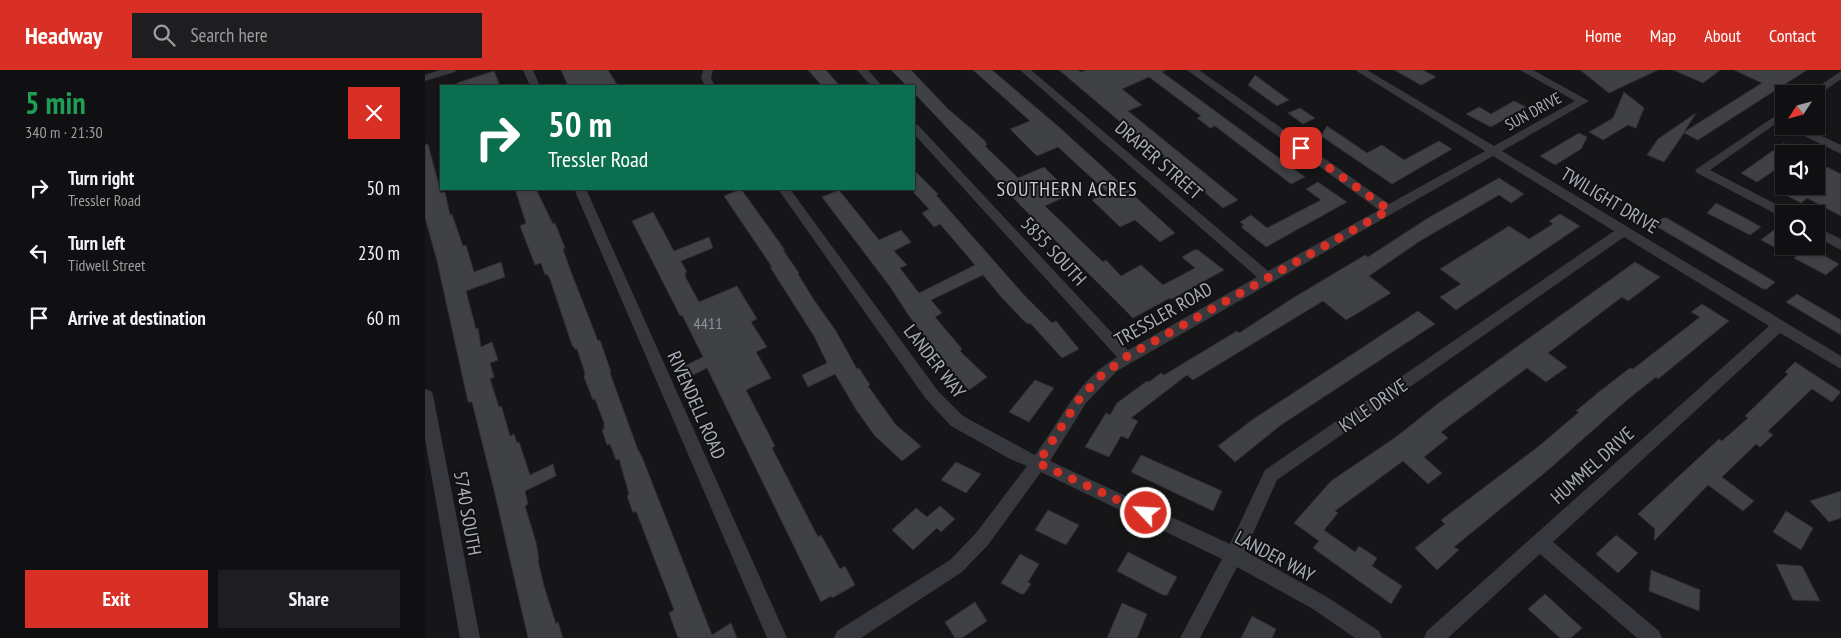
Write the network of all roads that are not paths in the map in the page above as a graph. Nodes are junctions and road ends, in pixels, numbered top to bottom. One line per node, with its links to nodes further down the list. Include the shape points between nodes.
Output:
1 (451, 70): 9 (street)
2 (527, 70): 11 (street)
3 (708, 70): 12 (street, via 706,78)
4 (862, 70): 13 (street)
5 (1025, 70): 27 (street, DRAPER STREET)
6 (1192, 70): 23 (street)
7 (1360, 70): 19 (street, TWILIGHT DRIVE)
8 (1525, 70): 19 (street, SUN DRIVE, via 1583,101)
9 (425, 78)
10 (1839, 79): 14 (street)
11 (534, 85)
12 (710, 85)
13 (876, 85)
14 (1825, 87)
15 (1775, 123): 22 (street, via 1701,170)
16 (915, 128): 29 (street, 5855 SOUTH)
17 (1809, 135): 18 (street)
18 (1841, 150)
19 (1494, 152): 23 (street, TRESSLER ROAD); 24 (street, TWILIGHT DRIVE)
20 (580, 190): 36 (street, RIVENDELL ROAD)
21 (785, 190): 32 (street, LANDER WAY, via 932,395 957,421)
22 (1775, 209)
23 (1389, 210): 27 (street, TRESSLER ROAD)
24 (1624, 230): 28 (street, TWILIGHT DRIVE); 34 (street, KYLE DRIVE, via 1271,475)
25 (1825, 236): 26 (street)
26 (1841, 245)
27 (1267, 278): 29 (street, TRESSLER ROAD)
28 (1780, 325): 30 (street, TWILIGHT DRIVE); 33 (street, HUMMEL DRIVE)
29 (1126, 357): 32 (street, TRESSLER ROAD, via 1080,398)
30 (1841, 362)
31 (425, 396): 35 (street, 5740 SOUTH)
32 (1038, 463): 34 (street, LANDER WAY); 37 (street, TRESSLER ROAD, via 982,539 956,566)
33 (1539, 541): 40 (street, HUMMEL DRIVE); 41 (street)
34 (1234, 555): 38 (street, KYLE DRIVE); 39 (street, LANDER WAY, via 1320,603)
35 (470, 638)
36 (777, 638)
37 (844, 638)
38 (1190, 638)
39 (1372, 638)
40 (1434, 638)
41 (1653, 638)

